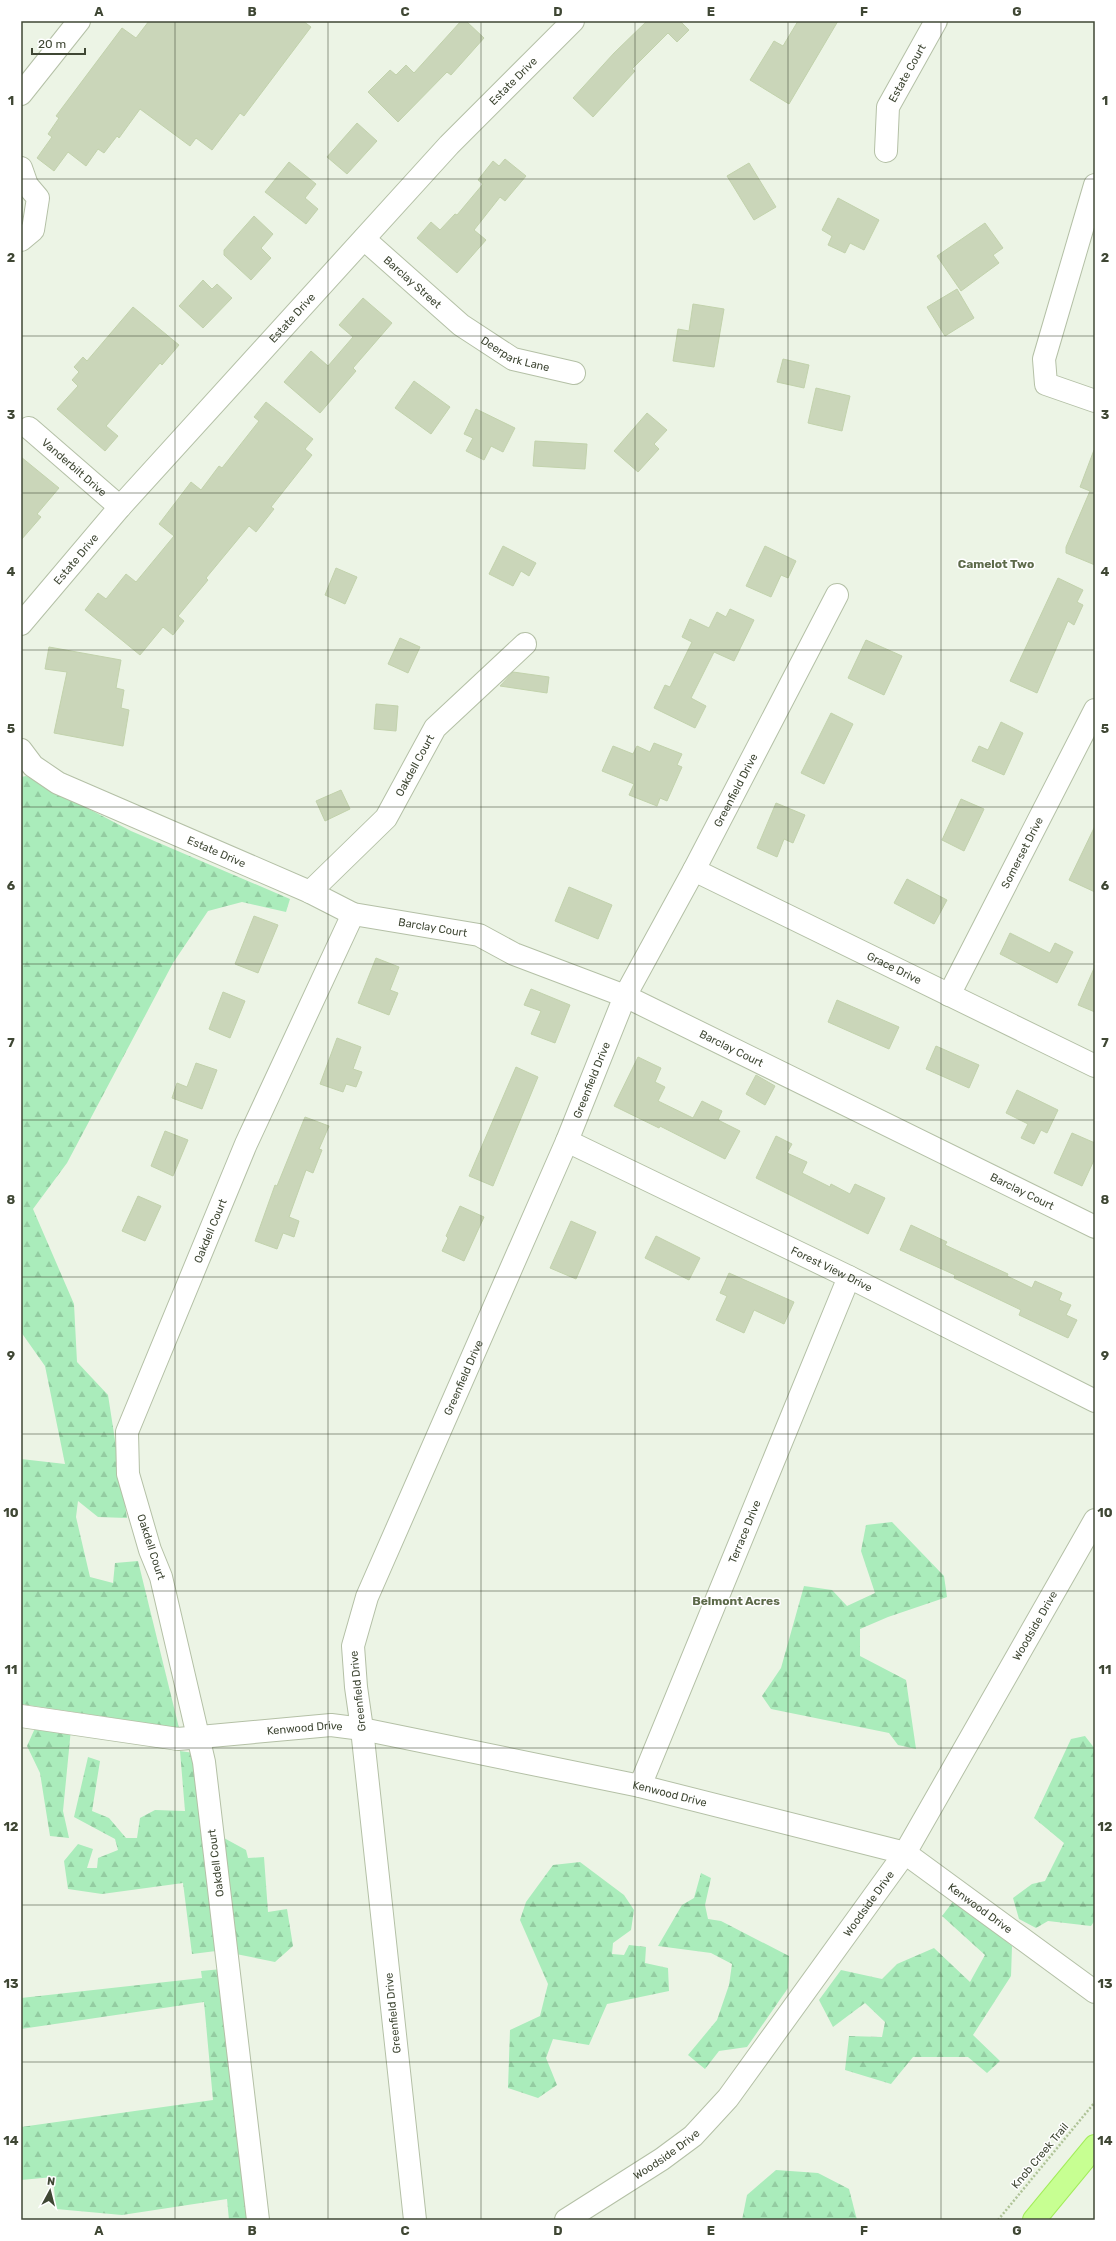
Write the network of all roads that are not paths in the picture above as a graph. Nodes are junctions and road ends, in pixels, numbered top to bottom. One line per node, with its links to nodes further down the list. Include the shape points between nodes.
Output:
1 (79, 21): 4 (street)
2 (573, 21): 8 (street, Estate Drive, via 449,145)
3 (936, 21): 5 (street, Estate Court, via 888,107)
4 (21, 94)
5 (886, 151)
6 (21, 168): 9 (street, via 27,185 38,198 33,230)
7 (1095, 185): 12 (street, via 1044,359 1046,384)
8 (364, 239): 10 (street, Barclay Street); 14 (street, Estate Drive)
9 (21, 240)
10 (462, 325): 11 (street, Deerpark Lane, via 513,359)
11 (574, 373)
12 (1095, 401)
13 (29, 428): 14 (street, Vanderbilt Drive)
14 (120, 507): 16 (street, Estate Drive)
15 (837, 595): 20 (street, Greenfield Drive)
16 (21, 624)
17 (525, 644): 21 (street, Oakdell Court, via 435,728 386,818)
18 (1095, 710): 23 (street, Somerset Drive)
19 (21, 750): 21 (street, Estate Drive, via 33,766 75,791)
20 (694, 870): 23 (street, Grace Drive); 24 (street, Greenfield Drive)
21 (310, 892): 22 (street, Estate Drive)
22 (353, 914): 24 (street, Barclay Court, via 479,935 514,954); 33 (street, Oakdell Court, via 246,1144 127,1432 128,1474 150,1550 161,1577)
23 (948, 995): 25 (street, Grace Drive)
24 (625, 996): 26 (street, Greenfield Drive); 27 (street, Barclay Court)
25 (1095, 1066)
26 (567, 1141): 28 (street, Forest View Drive); 32 (street, Greenfield Drive, via 367,1597 354,1646)
27 (1095, 1227)
28 (849, 1277): 29 (street, Forest View Drive); 34 (street, Terrace Drive)
29 (1095, 1402)
30 (1095, 1520): 35 (street, Woodside Drive)
31 (21, 1716): 33 (street, Kenwood Drive, via 178,1739)
32 (362, 1729): 33 (street, Kenwood Drive, via 331,1725); 34 (street, Kenwood Drive); 39 (street, Greenfield Drive)
33 (200, 1738): 38 (street, Oakdell Court)
34 (640, 1786): 35 (street, Kenwood Drive)
35 (904, 1853): 36 (street, Kenwood Drive); 40 (street, Woodside Drive, via 728,2098 693,2136 668,2155)
36 (1095, 1992)
37 (1095, 2146): 41 (main road)
38 (258, 2220)
39 (415, 2220)
40 (566, 2220)
41 (1034, 2220)

